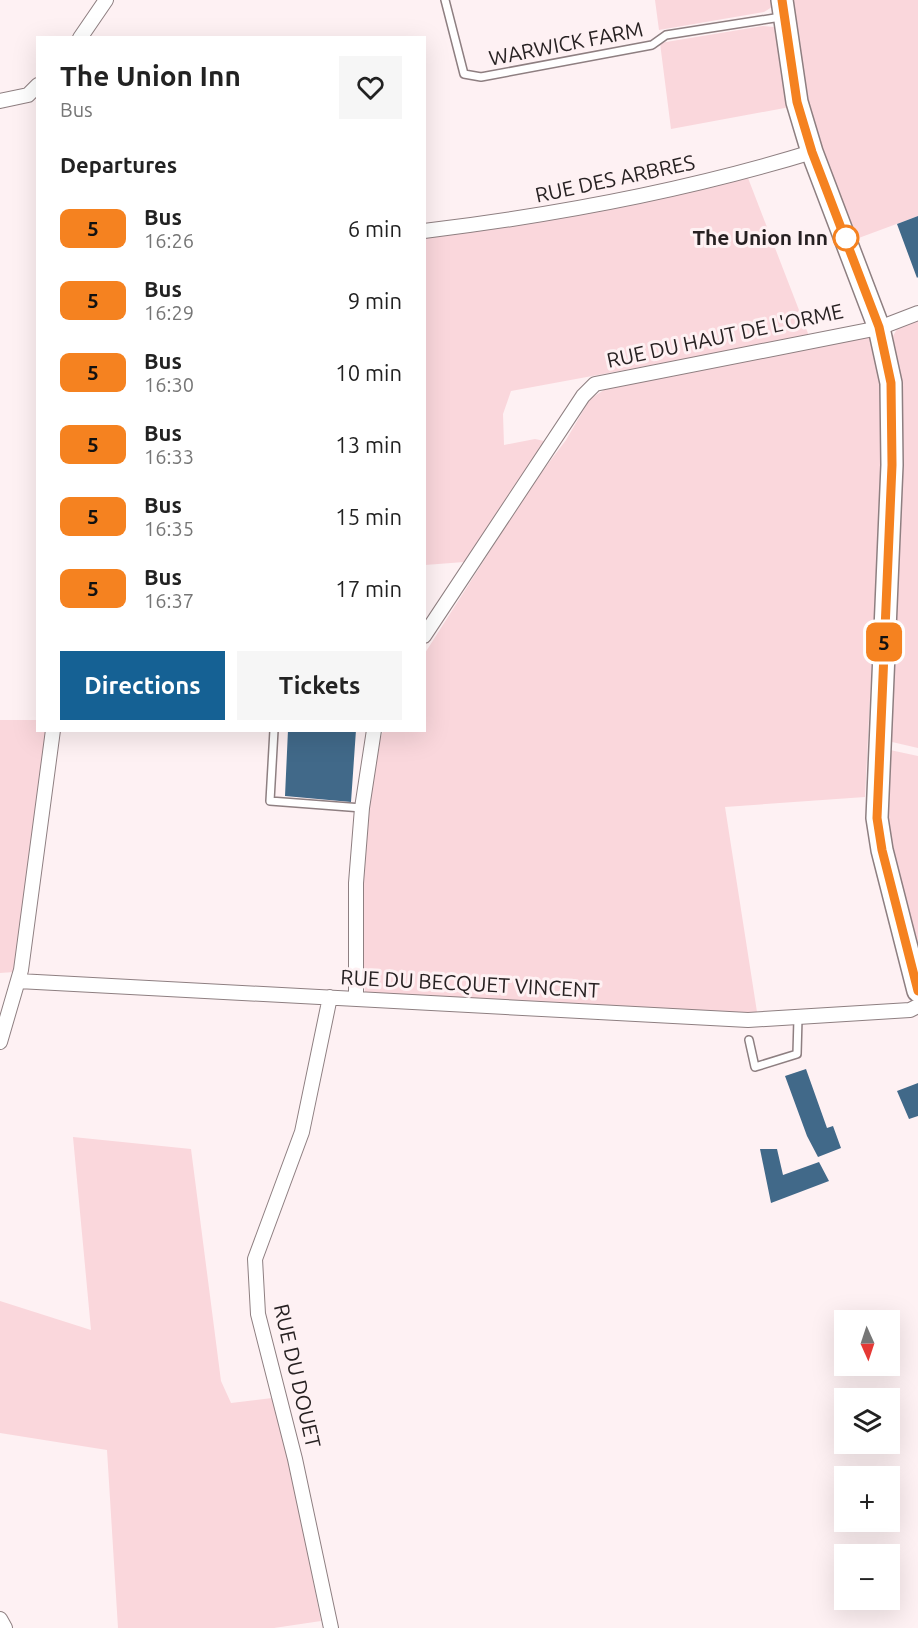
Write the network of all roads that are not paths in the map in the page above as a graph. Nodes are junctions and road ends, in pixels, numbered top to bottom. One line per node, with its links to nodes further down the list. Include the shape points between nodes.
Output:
1 (106, 0): 4 (street)
2 (445, 0): 3 (lane, WARWICK FARM, via 464,75 481,77 652,45 666,35)
3 (783, 8): 7 (main road, via 797,102)
4 (81, 36)
5 (34, 93): 6 (street)
6 (0, 101)
7 (812, 152): 8 (street, RUE DES ARBRES, via 635,198 526,219); 10 (main road)
8 (426, 231)
9 (918, 313): 10 (street, RUE DU HAUT DE L'ORME)
10 (879, 327): 11 (street, RUE DU HAUT DE L'ORME, via 595,384 583,396); 17 (main road, via 891,383 892,465 877,818)
11 (426, 633)
12 (53, 732): 16 (street)
13 (274, 732): 15 (lane, via 270,801)
14 (374, 732): 15 (street)
15 (362, 808): 19 (street, via 356,883)
16 (18, 981): 18 (street, RUE DU BECQUET VINCENT); 23 (street)
17 (918, 991)
18 (330, 997): 19 (street, RUE DU BECQUET VINCENT); 26 (street, RUE DU DOUET, via 302,1132 255,1259 258,1314 295,1459)
19 (356, 999): 21 (street, RUE DU BECQUET VINCENT, via 710,1019)
20 (918, 1006): 21 (street, RUE DU BECQUET VINCENT, via 910,1010)
21 (798, 1018): 22 (lane, via 797,1054 755,1067)
22 (749, 1040)
23 (0, 1042)
24 (0, 1619): 25 (street)
25 (5, 1628)
26 (329, 1628)

